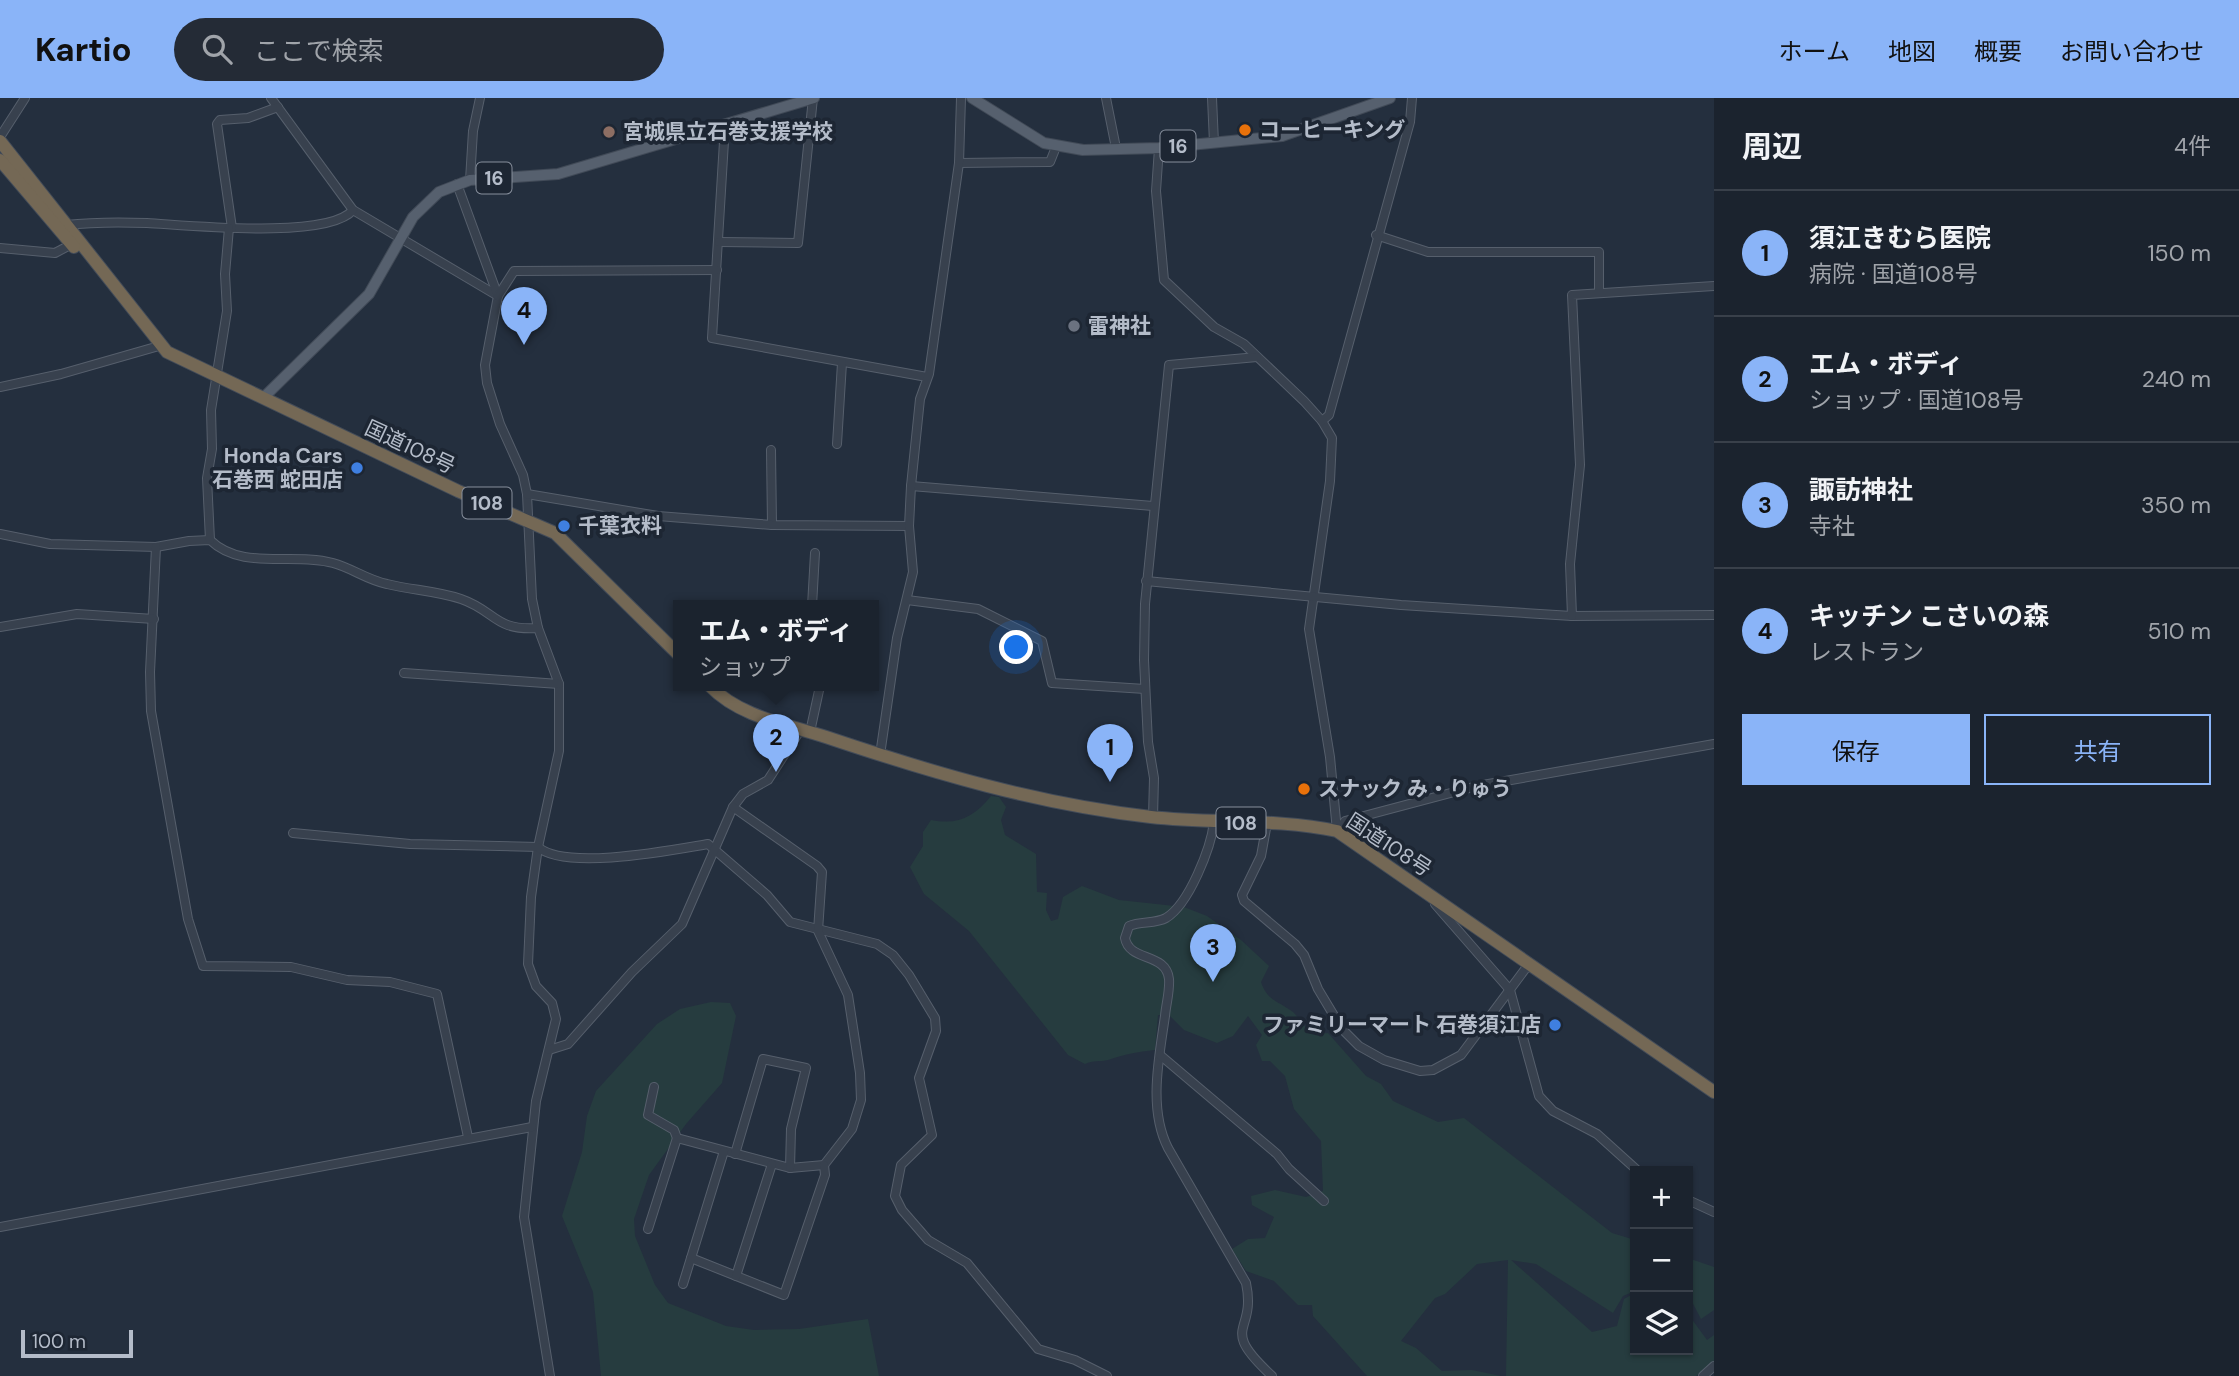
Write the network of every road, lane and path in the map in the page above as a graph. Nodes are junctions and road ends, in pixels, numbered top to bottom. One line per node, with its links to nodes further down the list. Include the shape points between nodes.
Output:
1 (25, 98): 14 (street)
2 (271, 98): 12 (street)
3 (480, 98): 21 (street)
4 (813, 98): 11 (main road, 16); 28 (street, via 798,243)
5 (961, 98): 20 (street)
6 (972, 98): 16 (main road, 16, via 1032,138)
7 (1106, 98): 17 (street)
8 (1212, 98): 15 (street)
9 (1390, 98): 15 (main road, 16, via 1282,136)
10 (1412, 98): 26 (street)
11 (800, 100): 13 (main road, 16)
12 (278, 107): 23 (street); 25 (street, via 217,124)
13 (725, 125): 21 (main road, 16, via 558,174); 28 (street)
14 (0, 139): 24 (highway, 国道108号 / 108)
15 (1214, 143): 18 (main road, 16)
16 (1056, 146): 17 (main road, 16); 20 (street, via 1050,162)
17 (1116, 148): 18 (main road, 16)
18 (1159, 148): 37 (street, via 1156,191 1164,281 1214,327 1244,344)
19 (0, 160): 29 (highway, 国道108号 / 108)
20 (958, 163): 40 (street)
21 (470, 180): 22 (main road, 16)
22 (457, 184): 27 (main road, 16, via 425,203); 35 (street)
23 (353, 210): 25 (street, via 332,222); 27 (street)
24 (66, 225): 25 (street, via 113,222); 33 (highway, 国道108号 / 108)
25 (231, 228): 39 (street, via 225,274 227,311)
26 (1376, 235): 34 (street, via 1428,252 1599,252); 43 (street, via 1329,415)
27 (402, 237): 35 (street); 42 (main road, 16, via 369,295)
28 (719, 242): 31 (street)
29 (72, 244): 30 (street, via 54,253); 33 (highway, 国道108号 / 108)
30 (0, 248)
31 (717, 270): 35 (street, via 514,271); 38 (street, via 714,340)
32 (1714, 286): 34 (street)
33 (116, 289): 36 (highway, 国道108号 / 108)
34 (1600, 292): 61 (street, via 1572,295 1580,465 1570,564)
35 (498, 296): 47 (street, via 485,365 487,383)
36 (159, 345): 39 (highway, 国道108号 / 108); 41 (street)
37 (1257, 358): 43 (street); 48 (street, via 1169,365)
38 (842, 363): 40 (street); 44 (street)
39 (215, 375): 42 (highway, 国道108号 / 108); 53 (street, via 207,478)
40 (928, 377): 46 (street, via 920,399)
41 (0, 387)
42 (263, 398): 49 (highway, 国道108号 / 108)
43 (1322, 421): 57 (street, via 1333,445)
44 (837, 444)
45 (771, 450): 50 (street)
46 (911, 486): 48 (street); 51 (street)
47 (527, 494): 49 (street); 50 (street, via 658,516)
48 (1153, 506): 56 (street)
49 (526, 520): 64 (street); 65 (highway, 国道108号 / 108, via 567,542)
50 (772, 525): 51 (street)
51 (909, 526): 59 (street, via 913,572)
52 (0, 534): 54 (street, via 34,543)
53 (210, 541): 54 (street); 64 (street, via 220,551 243,558 296,557 341,565 378,582 461,599 507,627)
54 (156, 547): 62 (street)
55 (816, 553): 58 (street)
56 (1146, 581): 57 (street); 68 (street)
57 (1311, 596): 61 (street); 78 (street, via 1309,629 1330,757)
58 (812, 600)
59 (906, 600): 68 (street, via 988,612 1042,640 1052,683); 73 (street)
60 (1714, 615): 61 (street)
61 (1572, 616)
62 (154, 619): 63 (street, via 77,614); 91 (street, via 150,672 154,732 188,919 203,966 291,967 437,994)
63 (0, 627)
64 (538, 628): 67 (street)
65 (673, 649)
66 (404, 673): 67 (street)
67 (559, 684): 80 (street, via 559,751)
68 (1145, 688): 75 (street)
69 (717, 691): 71 (highway, 国道108号 / 108, via 743,710)
70 (818, 691): 71 (street)
71 (806, 730): 73 (highway, 国道108号 / 108); 74 (street, via 768,780 743,794)
72 (1714, 744): 78 (street, via 1456,791 1345,821)
73 (880, 755): 75 (highway, 国道108号 / 108, via 1040,800)
74 (733, 807): 81 (street); 83 (street, via 822,872)
75 (1153, 817): 76 (highway, 国道108号 / 108)
76 (1214, 822): 77 (highway, 国道108号 / 108); 87 (street, via 1205,857 1176,909 1157,922 1129,926 1125,934 1127,946 1162,964 1168,973)
77 (1267, 823): 78 (highway, 国道108号 / 108, via 1307,824); 85 (street, via 1261,856 1242,895 1244,901 1295,944 1342,1030 1359,1046 1384,1060 1420,1071 1433,1070 1461,1055)
78 (1336, 831): 82 (highway, 国道108号 / 108)
79 (293, 833): 80 (street, via 410,844)
80 (538, 847): 81 (street, via 548,855 596,858 708,844); 86 (street, via 528,964 536,986 556,1011)
81 (714, 848): 83 (street, via 790,922); 86 (street, via 675,934 632,972 568,1044)
82 (1425, 892): 84 (highway, 国道108号 / 108); 85 (street)
83 (818, 930): 96 (street, via 848,995 860,1073 860,1100 852,1129); 109 (street, via 877,944 892,955 935,1018 936,1031 919,1078 932,1135 901,1165 895,1196 902,1210 928,1240 967,1264 1038,1349)
84 (1529, 964): 85 (street); 89 (highway, 国道108号 / 108)
85 (1510, 990): 97 (street, via 1539,1096 1553,1111 1597,1134)
86 (549, 1050): 90 (street)
87 (1160, 1055): 99 (street, via 1277,1153); 110 (street, via 1157,1118 1161,1134 1246,1283 1242,1342)
88 (654, 1087): 92 (street, via 648,1115 674,1130)
89 (1714, 1092)
90 (532, 1127): 91 (street); 108 (street, via 525,1233)
91 (468, 1137): 102 (street)
92 (677, 1138): 93 (street); 103 (street)
93 (724, 1152): 94 (street); 104 (street)
94 (735, 1154): 95 (street); 98 (street, via 762,1059 806,1068 792,1129)
95 (772, 1164): 98 (street); 105 (street)
96 (824, 1165): 98 (street); 105 (street, via 825,1175 784,1295)
97 (1632, 1166)
98 (790, 1168)
99 (1324, 1200)
100 (1693, 1202): 101 (street)
101 (1714, 1212)
102 (0, 1227)
103 (648, 1229)
104 (691, 1258): 105 (street); 106 (street)
105 (736, 1276)
106 (683, 1284)
107 (1714, 1366): 111 (street)
108 (550, 1376)
109 (1107, 1376)
110 (1272, 1376)
111 (1703, 1376)

